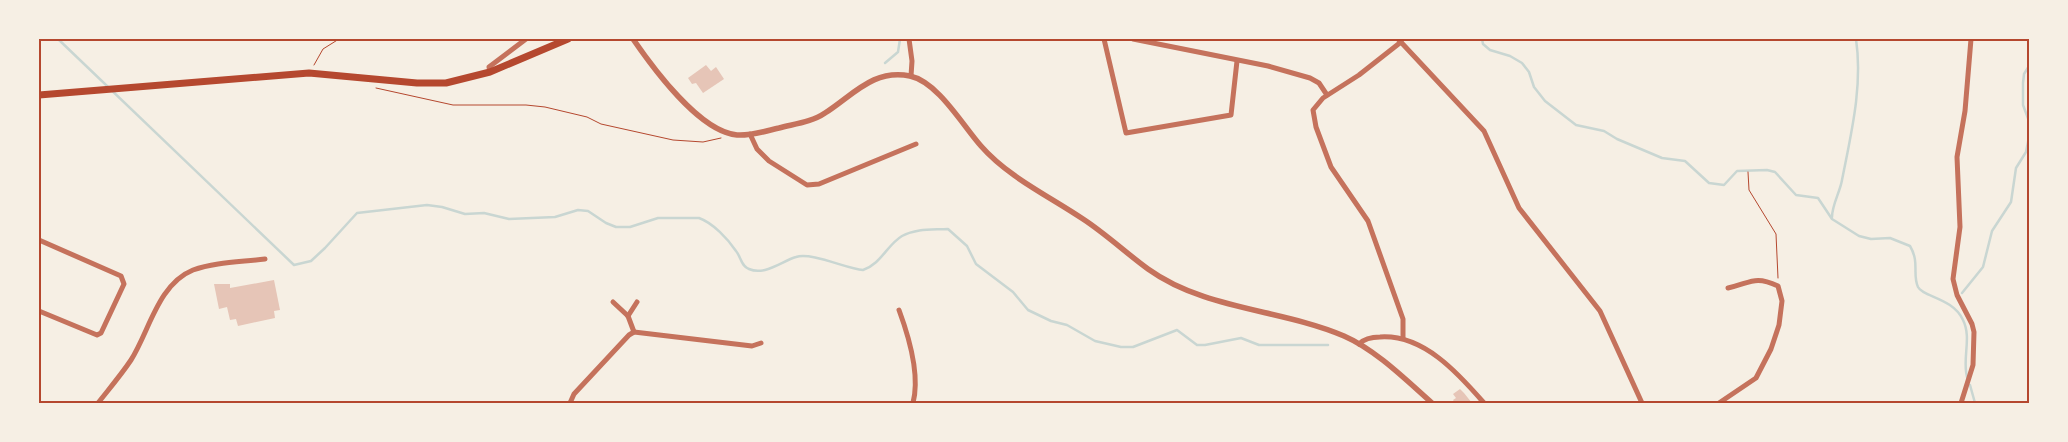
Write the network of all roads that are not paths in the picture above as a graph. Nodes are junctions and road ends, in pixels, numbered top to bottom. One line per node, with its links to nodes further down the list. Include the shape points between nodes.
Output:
1 (526, 39): 10 (street, via 489,67)
2 (568, 39): 10 (main road)
3 (634, 39): 14 (street, via 706,124 726,133)
4 (909, 39): 11 (street)
5 (1104, 39): 9 (street, via 1126,133 1231,115)
6 (1133, 39): 9 (street)
7 (1972, 39): 35 (street, via 1957,157 1960,227 1954,279 1957,295 1974,332 1973,365)
8 (1399, 40): 13 (street, via 1358,75); 33 (street, via 1484,131 1519,208 1600,311)
9 (1237, 61): 13 (street, via 1316,80)
10 (490, 72): 12 (main road, via 442,84 309,73)
11 (911, 76): 14 (street, via 875,78 822,116); 27 (street, via 935,91 981,147 1004,168 1086,221 1150,270 1231,305 1323,329)
12 (39, 95)
13 (1327, 95): 25 (street, via 1313,110 1316,127 1331,167 1368,221 1404,319)
14 (750, 134): 15 (street, via 757,149 769,161 806,185 819,184)
15 (916, 144)
16 (39, 240): 22 (street, via 121,276 124,284 101,333 97,335)
17 (265, 258): 28 (street, via 200,268 175,283 166,292 132,359)
18 (1728, 288): 34 (street, via 1751,280 1764,280 1778,286 1782,301 1771,349 1756,378)
19 (613, 302): 23 (street)
20 (637, 302): 23 (street)
21 (899, 310): 30 (street, via 914,361)
22 (39, 311)
23 (628, 316): 24 (street)
24 (634, 332): 26 (street, via 752,346); 29 (street, via 574,394)
25 (1403, 338): 27 (street, via 1373,337 1363,339); 32 (street, via 1440,360)
26 (761, 344)
27 (1359, 344): 31 (street)
28 (98, 403)
29 (570, 403)
30 (913, 403)
31 (1432, 403)
32 (1484, 403)
33 (1642, 403)
34 (1719, 403)
35 (1961, 403)

